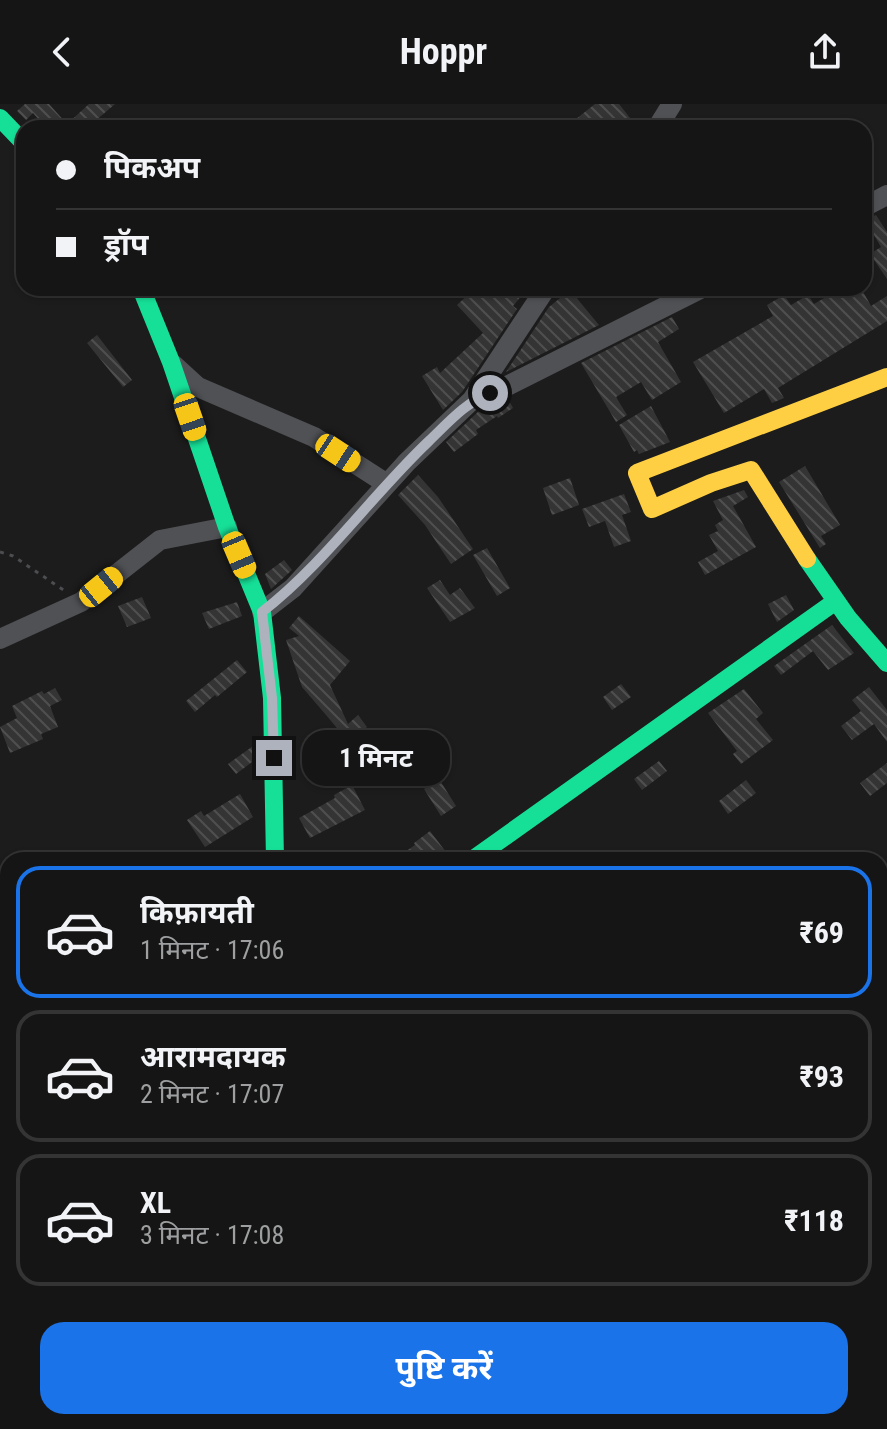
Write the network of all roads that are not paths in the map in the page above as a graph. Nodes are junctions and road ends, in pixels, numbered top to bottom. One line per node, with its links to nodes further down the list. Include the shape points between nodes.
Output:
1 (0, 118): 2 (street)
2 (16, 135)
3 (144, 296): 6 (street)
4 (541, 296): 8 (street)
5 (686, 296): 8 (street)
6 (171, 362): 9 (street, via 198,387 314,437); 10 (street)
7 (887, 377): 11 (street, via 637,473 652,509 751,470)
8 (472, 400): 9 (street)
9 (387, 484): 12 (street, via 293,588)
10 (227, 527): 12 (street); 13 (street, via 160,540 81,602)
11 (836, 601): 14 (street); 16 (street)
12 (262, 612): 15 (street, via 272,698)
13 (0, 639)
14 (887, 663)
15 (275, 852)
16 (483, 852)

